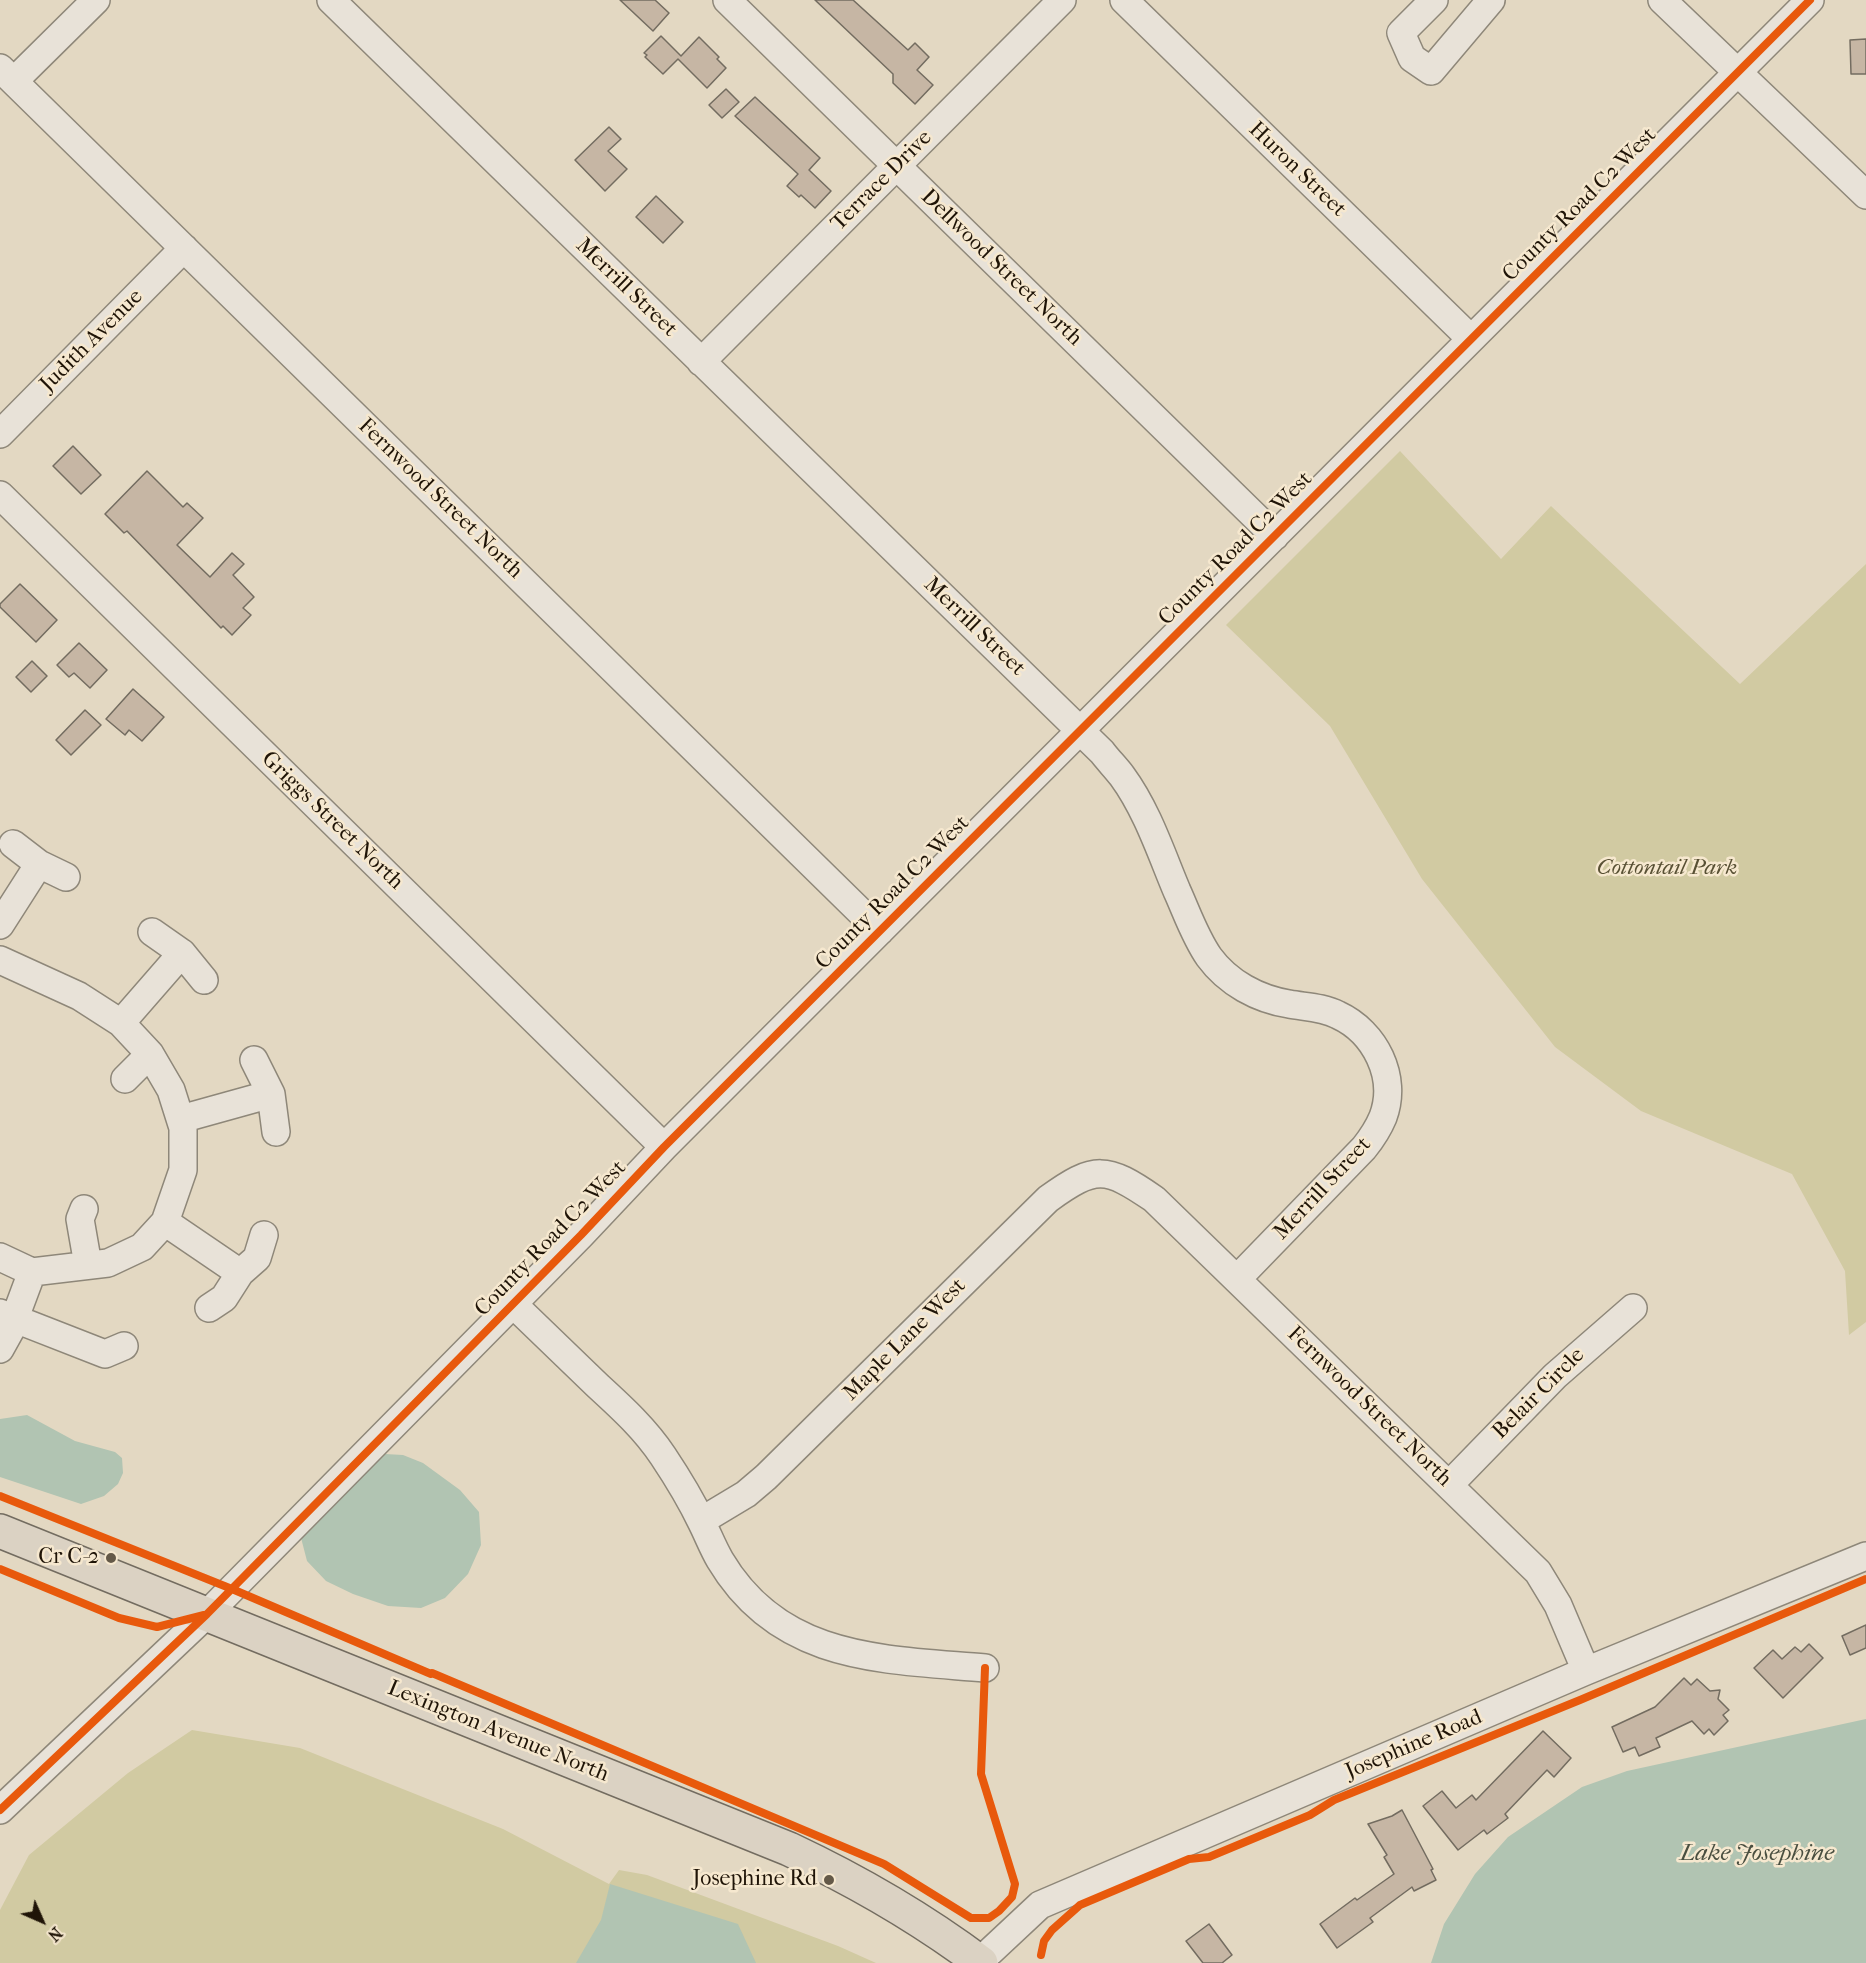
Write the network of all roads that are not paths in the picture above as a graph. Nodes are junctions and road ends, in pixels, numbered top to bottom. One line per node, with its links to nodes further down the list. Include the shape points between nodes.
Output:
1 (96, 0): 11 (street)
2 (331, 0): 16 (street, Merrill Street)
3 (727, 0): 12 (street, Dellwood Street North)
4 (1062, 0): 12 (street, Terrace Drive)
5 (1124, 0): 15 (street, Huron Street)
6 (1434, 0): 7 (street, via 1401,33 1412,58 1431,70)
7 (1491, 0)
8 (1662, 0): 10 (street)
9 (1810, 0): 10 (street, County Road C2 West)
10 (1737, 74): 13 (street); 15 (street, County Road C2 West)
11 (7, 75): 14 (street, Fernwood Street North)
12 (897, 166): 16 (street, Terrace Drive); 19 (street, Dellwood Street North)
13 (1866, 195)
14 (184, 249): 17 (street, Judith Avenue); 25 (street, Fernwood Street North)
15 (1471, 339): 19 (street, County Road C2 West)
16 (701, 362): 20 (street, Merrill Street)
17 (0, 434)
18 (0, 495): 37 (street, Griggs Street North)
19 (1275, 536): 20 (street, County Road C2 West)
20 (1080, 730): 25 (street, County Road C2 West); 46 (street, Merrill Street, via 1123,777 1139,803 1209,957 1243,988 1266,999 1336,1014 1353,1023 1379,1054 1386,1074 1388,1095 1376,1133)
21 (13, 844): 22 (street)
22 (39, 864): 23 (street); 24 (street)
23 (66, 878)
24 (0, 925)
25 (880, 931): 37 (street, County Road C2 West)
26 (152, 932): 27 (street)
27 (182, 952): 29 (street); 30 (street)
28 (0, 960): 30 (street, via 78,996)
29 (204, 980)
30 (121, 1023): 31 (street)
31 (150, 1054): 33 (street); 35 (street, via 171,1090)
32 (254, 1060): 34 (street)
33 (125, 1079)
34 (271, 1094): 35 (street); 36 (street)
35 (181, 1119): 40 (street, via 183,1170)
36 (276, 1132)
37 (664, 1147): 47 (street, County Road C2 West)
38 (1113, 1175): 46 (street, Fernwood Street North, via 1154,1199); 54 (street, Maple Lane West, via 1090,1173 1048,1199 766,1477)
39 (84, 1209): 43 (street, via 80,1219)
40 (165, 1222): 43 (street, via 142,1247 108,1263); 45 (street)
41 (264, 1235): 45 (street, via 257,1258)
42 (0, 1257): 44 (street)
43 (88, 1265): 44 (street)
44 (32, 1272): 50 (street)
45 (240, 1273): 48 (street, via 224,1298)
46 (1237, 1279): 53 (street, Fernwood Street North)
47 (513, 1304): 54 (street, via 640,1426 663,1456); 57 (street, County Road C2 West)
48 (209, 1308)
49 (1633, 1308): 53 (street, Belair Circle, via 1555,1376)
50 (7, 1316): 51 (street, via 105,1354); 52 (street, via 10,1331)
51 (124, 1346)
52 (0, 1349)
53 (1449, 1485): 59 (street, Fernwood Street North, via 1538,1572 1558,1605)
54 (701, 1521): 58 (street, via 720,1560 747,1597 797,1635 861,1655)
55 (0, 1531): 57 (main road, Lexington Avenue North)
56 (1866, 1556): 59 (street, Josephine Road)
57 (207, 1614): 60 (street, County Road C2 West); 61 (main road, Lexington Avenue North, via 789,1849 896,1905)
58 (985, 1668)
59 (1586, 1671): 61 (street, Josephine Road, via 1040,1905)
60 (0, 1810)
61 (980, 1962)

